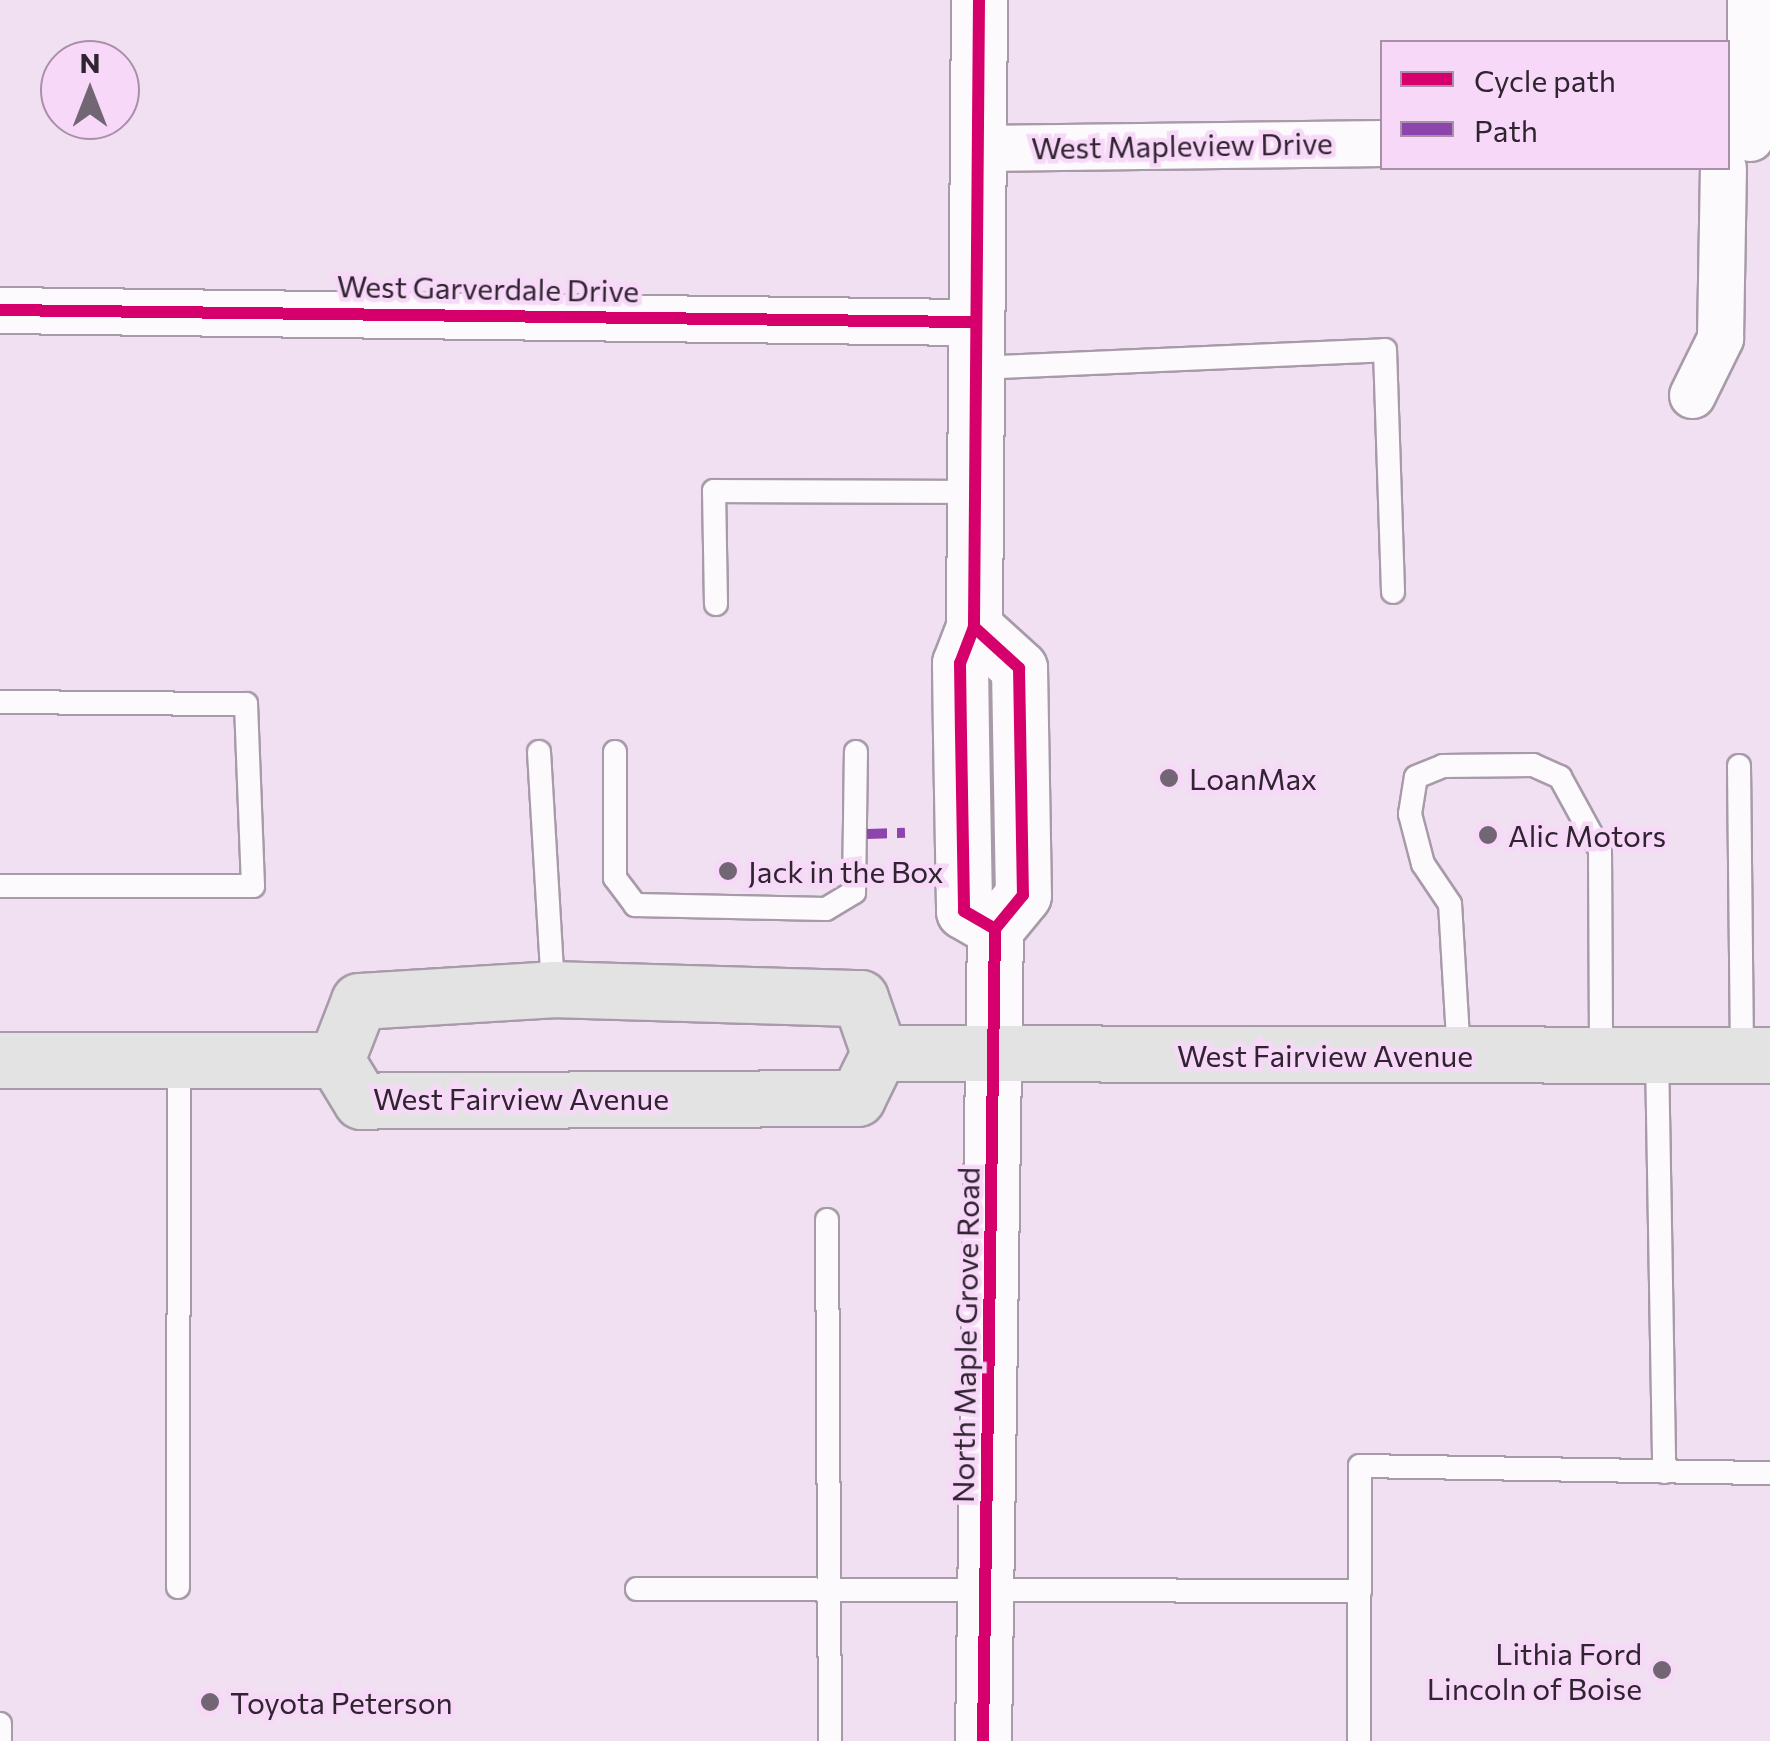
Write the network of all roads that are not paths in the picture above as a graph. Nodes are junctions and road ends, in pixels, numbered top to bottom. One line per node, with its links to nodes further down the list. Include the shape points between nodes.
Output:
1 (979, 0): 5 (main road, North Maple Grove Road)
2 (1750, 0): 4 (street)
3 (1380, 142): 5 (street, West Mapleview Drive)
4 (1743, 145): 8 (street, via 1720,338)
5 (982, 148): 7 (main road, North Maple Grove Road)
6 (0, 310): 7 (street, West Garverdale Drive)
7 (973, 345): 9 (main road, North Maple Grove Road); 10 (lane, via 1385,350)
8 (1692, 395)
9 (970, 492): 11 (lane, via 714,490); 20 (main road, North Maple Grove Road, via 974,627 960,663 964,912 996,929)
10 (1393, 592)
11 (716, 604)
12 (0, 702): 17 (lane, via 246,704 253,886)
13 (539, 752): 18 (lane)
14 (615, 752): 15 (lane, via 615,878 635,905 826,909 854,892)
15 (856, 752)
16 (1739, 766): 24 (lane)
17 (0, 886)
18 (553, 990): 19 (main road, West Fairview Avenue, via 860,998); 27 (main road, West Fairview Avenue, via 359,1001)
19 (879, 1053): 20 (main road, West Fairview Avenue); 27 (main road, West Fairview Avenue, via 858,1098 361,1101)
20 (996, 1054): 21 (main road, West Fairview Avenue); 35 (main road, North Maple Grove Road)
21 (1459, 1055): 22 (main road, West Fairview Avenue); 22 (lane, via 1450,904 1419,848 1410,814 1416,777 1443,766 1532,765 1560,777 1600,850)
22 (1601, 1055): 23 (main road, West Fairview Avenue)
23 (1657, 1055): 24 (main road, West Fairview Avenue); 29 (lane)
24 (1756, 1055)
25 (180, 1058): 26 (main road, West Fairview Avenue); 27 (main road, West Fairview Avenue); 31 (lane)
26 (0, 1060)
27 (336, 1060)
28 (827, 1220): 33 (lane)
29 (1664, 1472): 30 (lane); 34 (lane, via 1360,1466)
30 (1770, 1473)
31 (178, 1587)
32 (637, 1589): 33 (lane)
33 (830, 1591): 35 (lane); 38 (lane)
34 (1360, 1591): 35 (lane); 40 (lane)
35 (981, 1592): 39 (main road, North Maple Grove Road)
36 (0, 1724): 37 (lane)
37 (0, 1741)
38 (830, 1741)
39 (983, 1741)
40 (1359, 1741)

